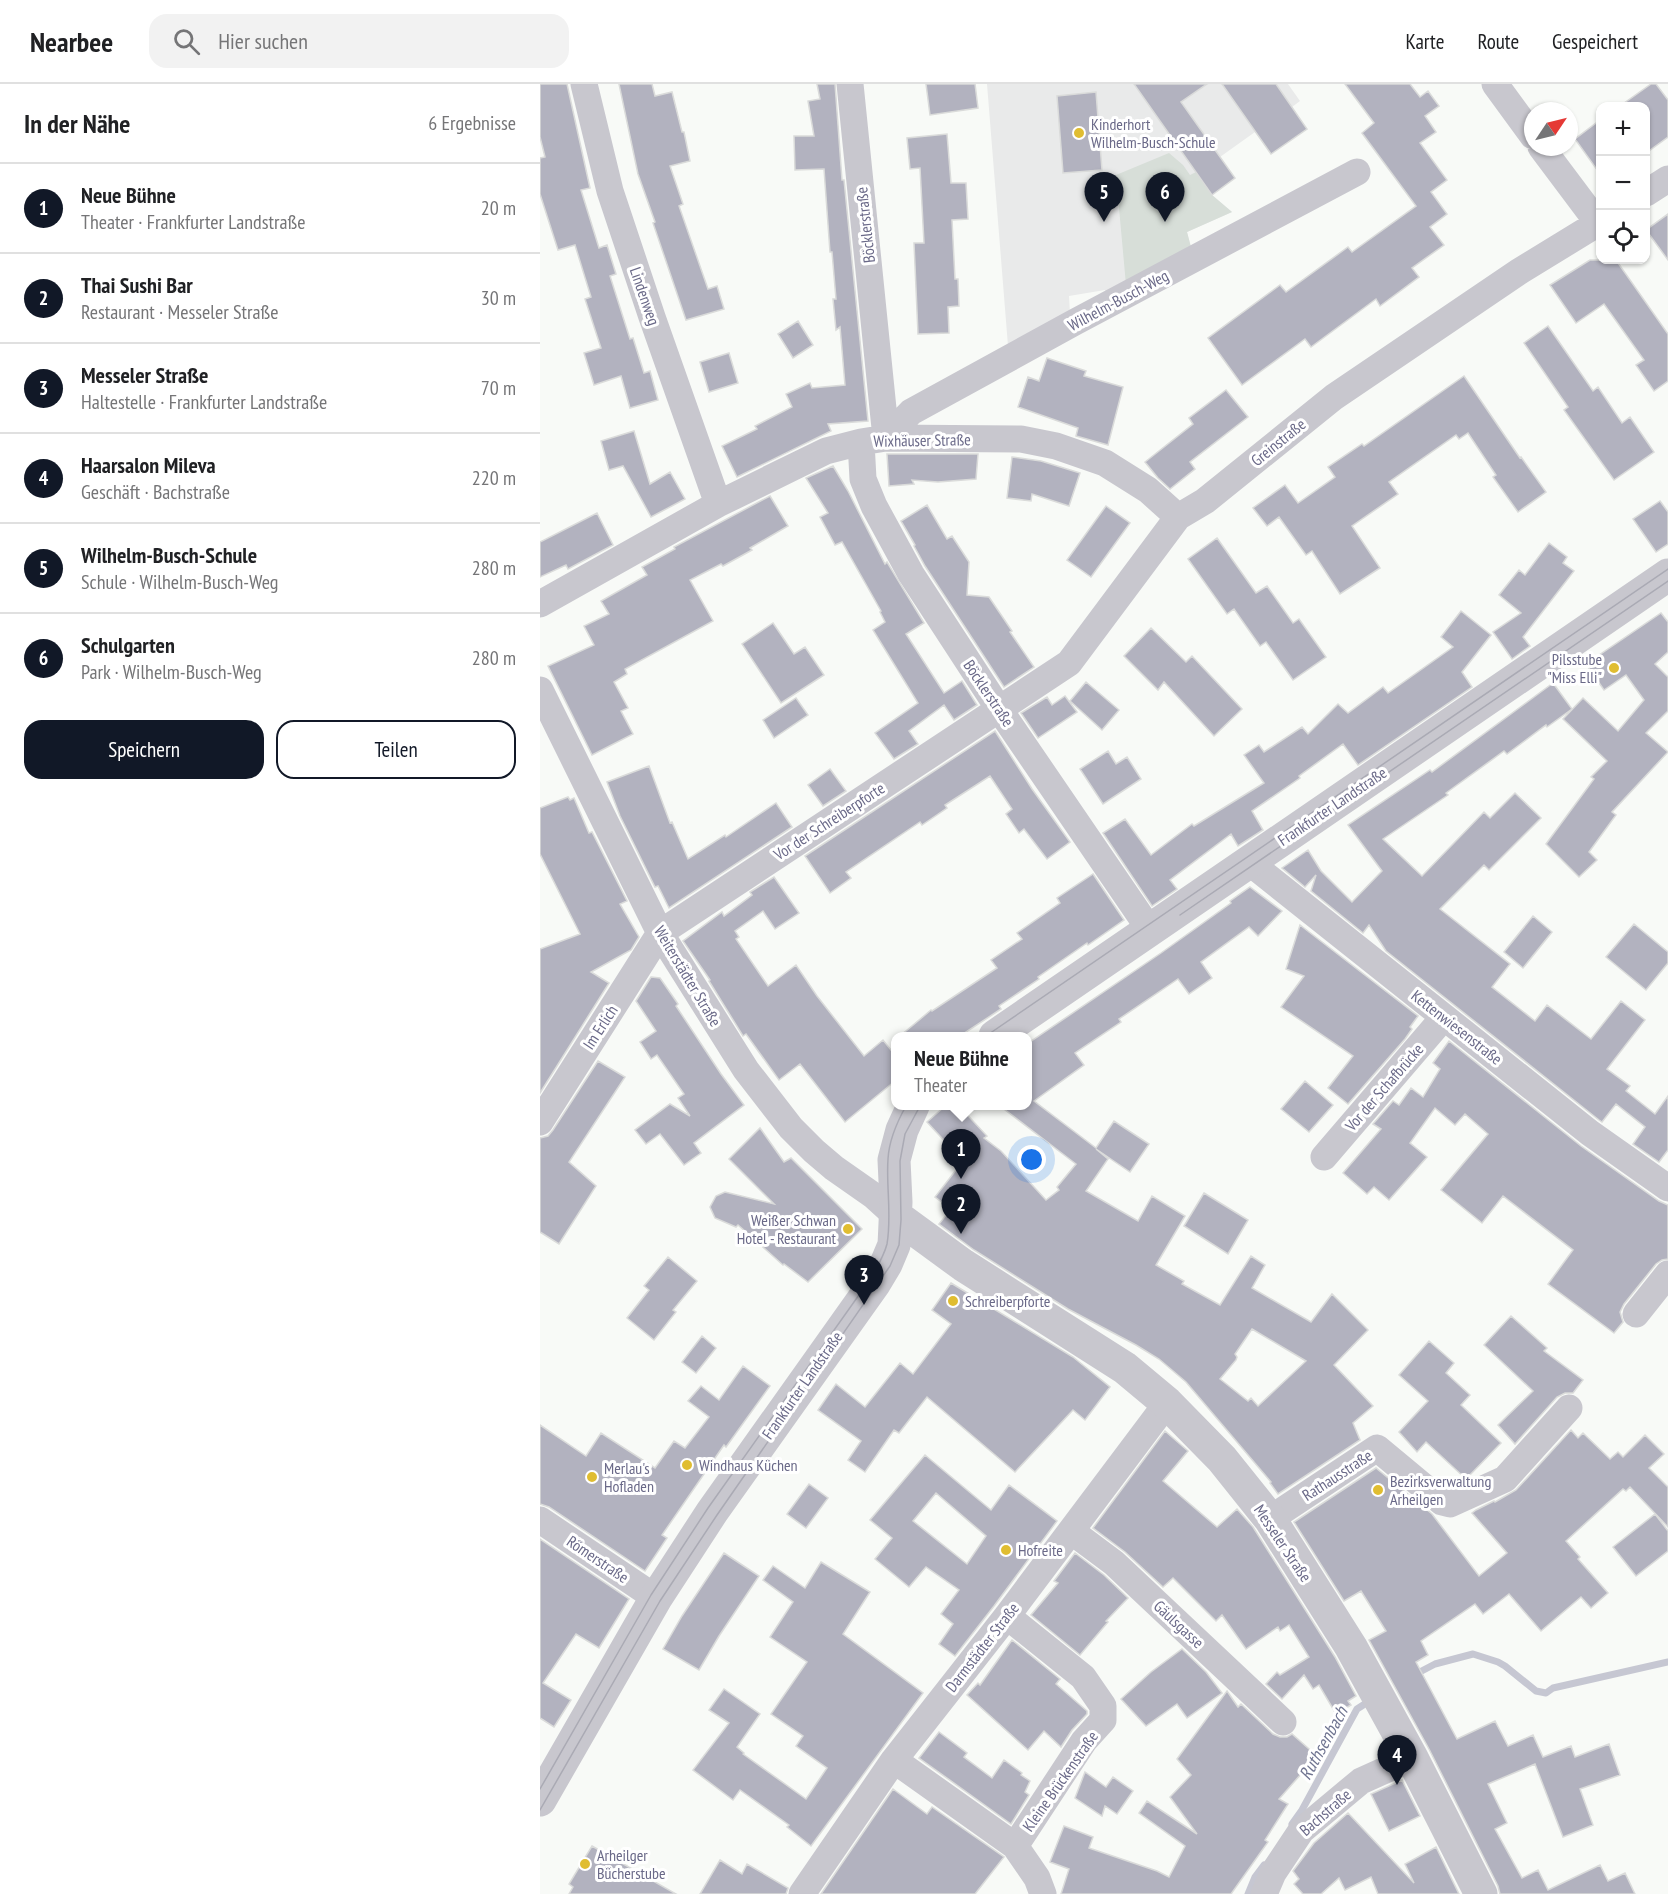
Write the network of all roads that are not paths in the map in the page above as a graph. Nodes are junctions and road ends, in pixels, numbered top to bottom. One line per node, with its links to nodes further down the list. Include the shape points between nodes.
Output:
1 (584, 84): 12 (street, Lindenweg, via 610,191)
2 (850, 84): 11 (street, Böcklerstraße)
3 (1495, 84): 4 (street)
4 (1524, 124)
5 (1548, 156): 9 (street)
6 (1357, 172): 11 (street, Wilhelm-Busch-Weg, via 911,412)
7 (1668, 179): 8 (street)
8 (1650, 190)
9 (1596, 218)
10 (1596, 224): 13 (street, Greinstraße, via 1334,397 1204,501)
11 (873, 440): 12 (street, Wixhäuser Straße, via 826,451); 13 (street, Wixhäuser Straße, via 1021,439 1056,446 1105,463 1148,490); 17 (street, Böcklerstraße, via 863,478 874,506 911,574)
12 (717, 504): 15 (street, Wixhäuser Straße)
13 (1178, 517): 17 (street, Greinstraße, via 1069,663)
14 (1668, 574): 18 (street, Frankfurter Landstraße)
15 (540, 604)
16 (540, 690): 20 (street, Weiterstädter Straße)
17 (999, 709): 19 (street, Böcklerstraße); 20 (street, Vor der Schreiberpforte)
18 (1249, 862): 19 (street, Frankfurter Landstraße); 21 (street, Kettenwiesenstraße)
19 (1150, 930): 22 (street, Frankfurter Landstraße)
20 (660, 933): 24 (street, Im Erlich); 27 (street, Weiterstädter Straße, via 768,1100 814,1151)
21 (1444, 1017): 25 (street, Vor der Schafbrücke); 26 (street, Kettenwiesenstraße)
22 (1001, 1032)
23 (911, 1110): 27 (street, Frankfurter Landstraße, via 894,1160)
24 (540, 1122)
25 (1324, 1157)
26 (1668, 1188)
27 (896, 1216): 30 (street, Messeler Straße, via 963,1265 1125,1368); 35 (street, Frankfurter Landstraße, via 894,1245 874,1284 712,1512)
28 (1668, 1274): 29 (street)
29 (1636, 1314)
30 (1167, 1403): 32 (street, Messeler Straße, via 1222,1459); 34 (street, Darmstädter Straße)
31 (1569, 1408): 32 (street, Rathausstraße, via 1505,1479 1450,1504 1442,1502 1377,1448)
32 (1270, 1519): 38 (street, Messeler Straße, via 1351,1647)
33 (540, 1520): 35 (street, Römerstraße)
34 (1071, 1531): 36 (street, Darmstädter Straße); 37 (street, Gäulsgasse, via 1114,1563)
35 (656, 1598): 40 (street, Frankfurter Landstraße)
36 (1007, 1616): 39 (street, Darmstädter Straße); 41 (street, Kleine Brückenstraße, via 1083,1677 1103,1706 1103,1720 1084,1741)
37 (1283, 1722)
38 (1412, 1758): 44 (street, Bachstraße, via 1361,1781 1301,1831); 45 (street, Messeler Straße)
39 (894, 1760): 41 (street, Kleine Brückenstraße); 42 (street, Darmstädter Straße)
40 (540, 1800)
41 (1015, 1846): 43 (street, Kleine Brückenstraße, via 1037,1878)
42 (802, 1894)
43 (1042, 1894)
44 (1264, 1894)
45 (1481, 1894)

